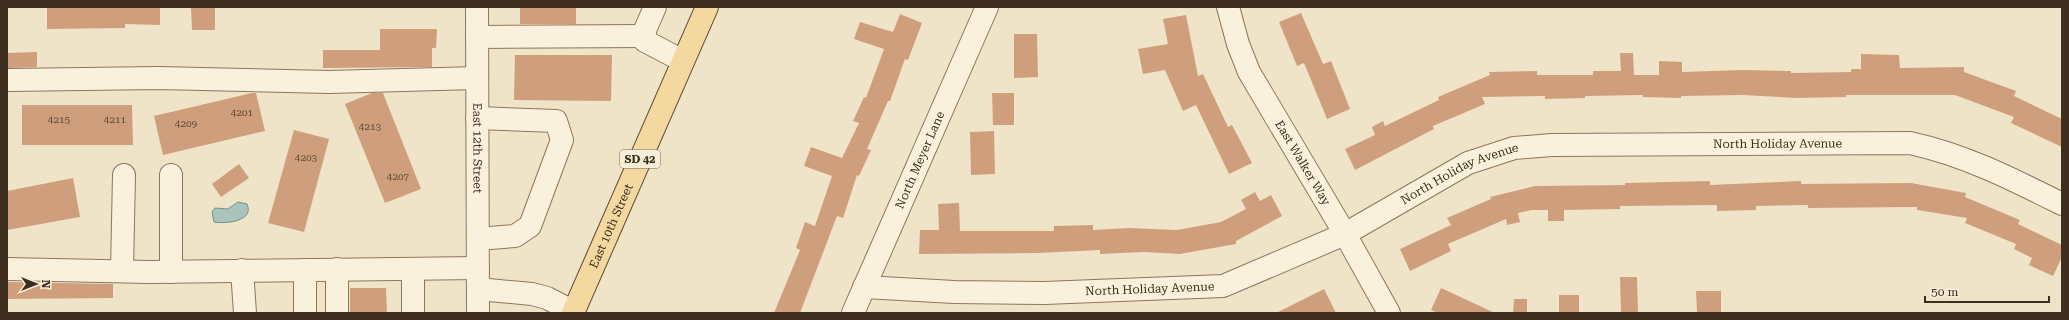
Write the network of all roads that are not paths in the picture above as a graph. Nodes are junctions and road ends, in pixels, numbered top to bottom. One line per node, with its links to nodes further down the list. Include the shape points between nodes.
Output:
1 (477, 7): 7 (street, East 12th Street)
2 (655, 7): 6 (street, via 644,30)
3 (707, 7): 8 (main road, East 10th Street / SD 42)
4 (987, 7): 25 (street, North Meyer Lane)
5 (1228, 7): 15 (street, East Walker Way, via 1249,72)
6 (645, 36): 7 (street); 8 (street, via 645,41 650,45)
7 (477, 37): 9 (street, East 12th Street)
8 (683, 61): 26 (main road, East 10th Street / SD 42)
9 (477, 78): 10 (street, via 329,82 159,78); 11 (street, East 12th Street)
10 (7, 80)
11 (477, 118): 16 (street, East 12th Street); 16 (street, via 556,121 562,140 530,226 516,236)
12 (124, 175): 22 (street)
13 (172, 175): 23 (street)
14 (2062, 204): 15 (street, North Holiday Avenue, via 1991,169 1941,150 1910,143 1552,144 1514,148 1468,163)
15 (1345, 234): 25 (street, North Holiday Avenue, via 1223,286 1044,293); 33 (street, East Walker Way)
16 (478, 239): 24 (street, East 12th Street)
17 (7, 268): 22 (street)
18 (337, 269): 19 (street); 21 (street); 29 (street)
19 (413, 269): 24 (street); 30 (street)
20 (242, 270): 21 (street); 23 (street); 27 (street)
21 (306, 270): 28 (street)
22 (122, 271): 23 (street)
23 (171, 272)
24 (478, 279): 26 (street, via 547,298); 31 (street, East 12th Street)
25 (864, 287): 32 (street, North Meyer Lane)
26 (573, 312)
27 (245, 313)
28 (305, 313)
29 (337, 313)
30 (413, 313)
31 (478, 313)
32 (853, 313)
33 (1389, 313)

